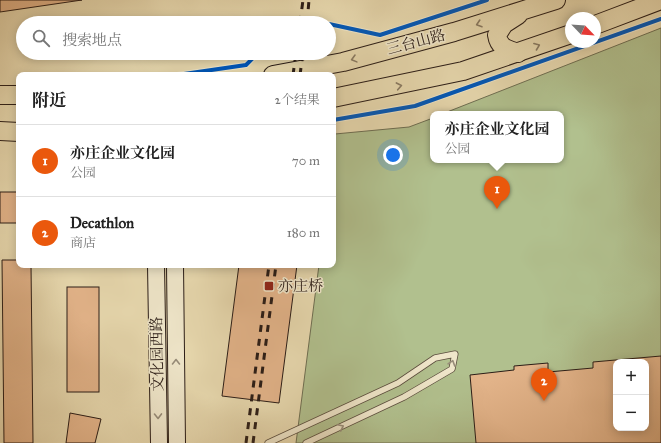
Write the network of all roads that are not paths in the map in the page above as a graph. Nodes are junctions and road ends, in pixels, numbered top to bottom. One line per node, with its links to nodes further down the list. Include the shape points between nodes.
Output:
1 (556, 0): 3 (main road, 三台山路)
2 (661, 0): 4 (main road)
3 (527, 9): 6 (main road, via 504,24 496,35 498,44); 7 (main road, 三台山路, one-way to 7, via 343,62)
4 (601, 23)
5 (565, 36): 6 (main road, one-way to 5)
6 (518, 53): 10 (main road, one-way to 6, via 432,79)
7 (289, 72)
8 (0, 95): 9 (main road)
9 (16, 95)
10 (336, 97)
11 (0, 131): 12 (main road)
12 (16, 132)
13 (156, 268): 15 (main road, 文化园西路, one-way to 15)
14 (175, 268): 16 (main road, 文化园西路, one-way to 14)
15 (159, 443)
16 (177, 443)
17 (268, 443): 18 (lane, one-way to 17, via 404,397 452,369 455,354 435,358 398,383)
18 (306, 443)

